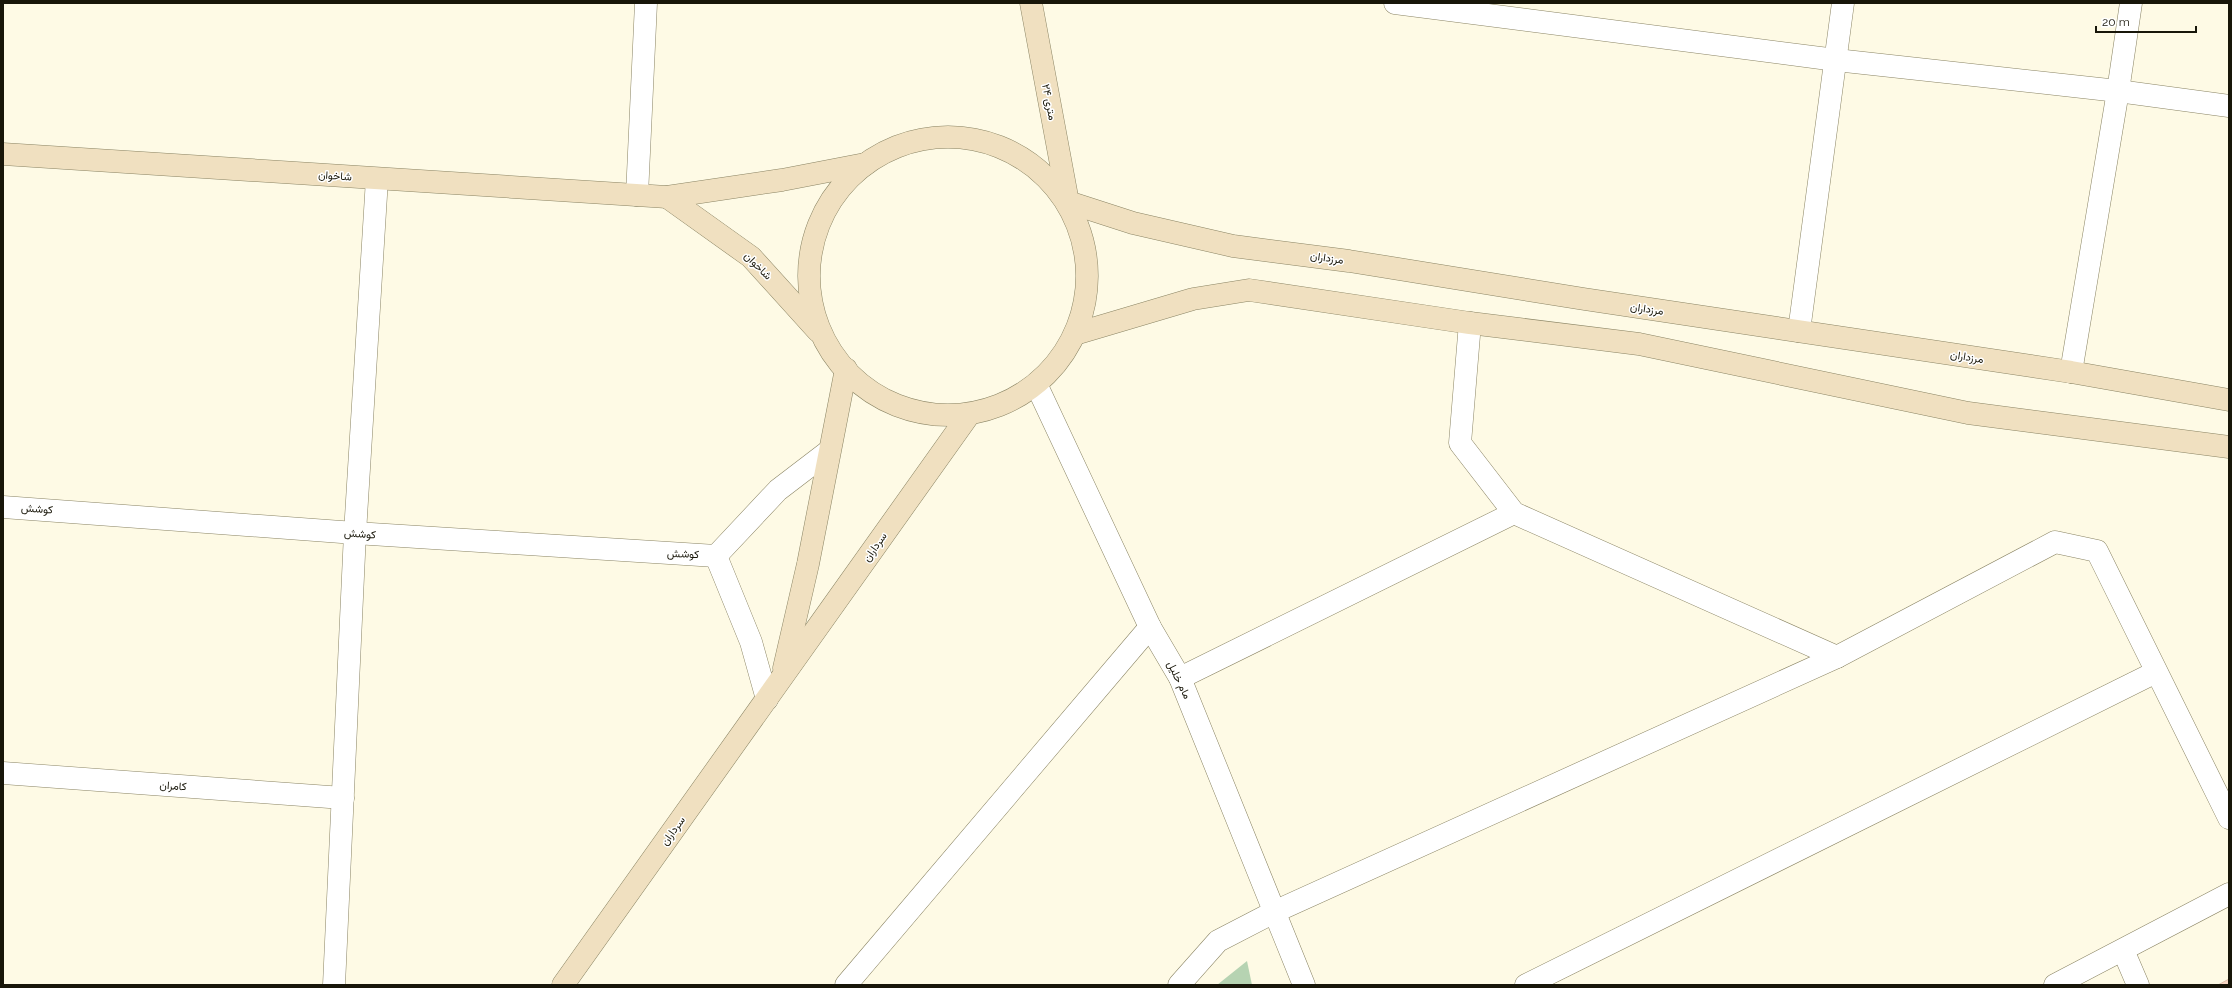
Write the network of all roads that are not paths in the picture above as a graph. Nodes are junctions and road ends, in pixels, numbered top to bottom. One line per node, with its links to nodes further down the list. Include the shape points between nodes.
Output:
1 (646, 3): 12 (street)
2 (1030, 3): 14 (street, ۲۴ متری)
3 (1395, 3): 6 (street)
4 (1843, 3): 6 (street)
5 (2131, 3): 7 (street)
6 (1836, 60): 7 (street); 17 (street)
7 (2118, 91): 8 (street); 20 (street)
8 (2229, 106)
9 (3, 154): 11 (street, شاخوان)
10 (865, 164): 13 (street, شاخوان, via 782,180); 14 (street, via 905,142 952,137 996,144 1037,166); 16 (street, via 834,198 814,238 809,284)
11 (377, 179): 12 (street, شاخوان); 28 (street)
12 (636, 195): 13 (street, شاخوان)
13 (667, 197): 16 (street, شاخوان, via 751,256)
14 (1068, 202): 17 (street, مرزداران, via 1133,223 1233,246 1349,261); 18 (street, via 1085,247 1087,289)
15 (1470, 323): 18 (street, via 1249,290 1193,299); 24 (street, via 1639,344 1968,413); 27 (street, via 1460,443)
16 (819, 331): 19 (street, شاخوان)
17 (1799, 331): 20 (street, مرزداران)
18 (1074, 334): 21 (street, via 1050,376)
19 (846, 369): 23 (street, شاخوان, via 878,399 922,415); 25 (street, سرداران)
20 (2071, 372): 22 (street, مرزداران)
21 (1036, 384): 23 (street, via 1010,401); 30 (street, مام خلیل)
22 (2229, 400)
23 (968, 416): 33 (street, سرداران)
24 (2229, 447)
25 (830, 451): 29 (street, via 778,490); 33 (street, سرداران)
26 (3, 507): 28 (street, کوشش)
27 (1514, 514): 31 (street); 34 (street)
28 (355, 534): 29 (street, کوشش); 37 (street)
29 (716, 556): 35 (street, via 751,642)
30 (1150, 627): 34 (street, مام خلیل); 44 (street)
31 (1837, 658): 32 (street, via 2056,542 2097,551); 40 (street)
32 (2156, 672): 38 (street); 47 (street)
33 (782, 678): 35 (street, سرداران)
34 (1180, 678): 40 (street, مام خلیل)
35 (767, 699): 43 (street, سرداران)
36 (3, 773): 37 (street, کامران)
37 (343, 798): 42 (street)
38 (2229, 818)
39 (2229, 894): 41 (street)
40 (1274, 912): 45 (street, via 1218,940); 46 (street, مام خلیل)
41 (2123, 950): 48 (street); 49 (street)
42 (334, 985)
43 (563, 985)
44 (846, 985)
45 (1178, 985)
46 (1304, 985)
47 (1526, 985)
48 (2055, 985)
49 (2138, 985)

